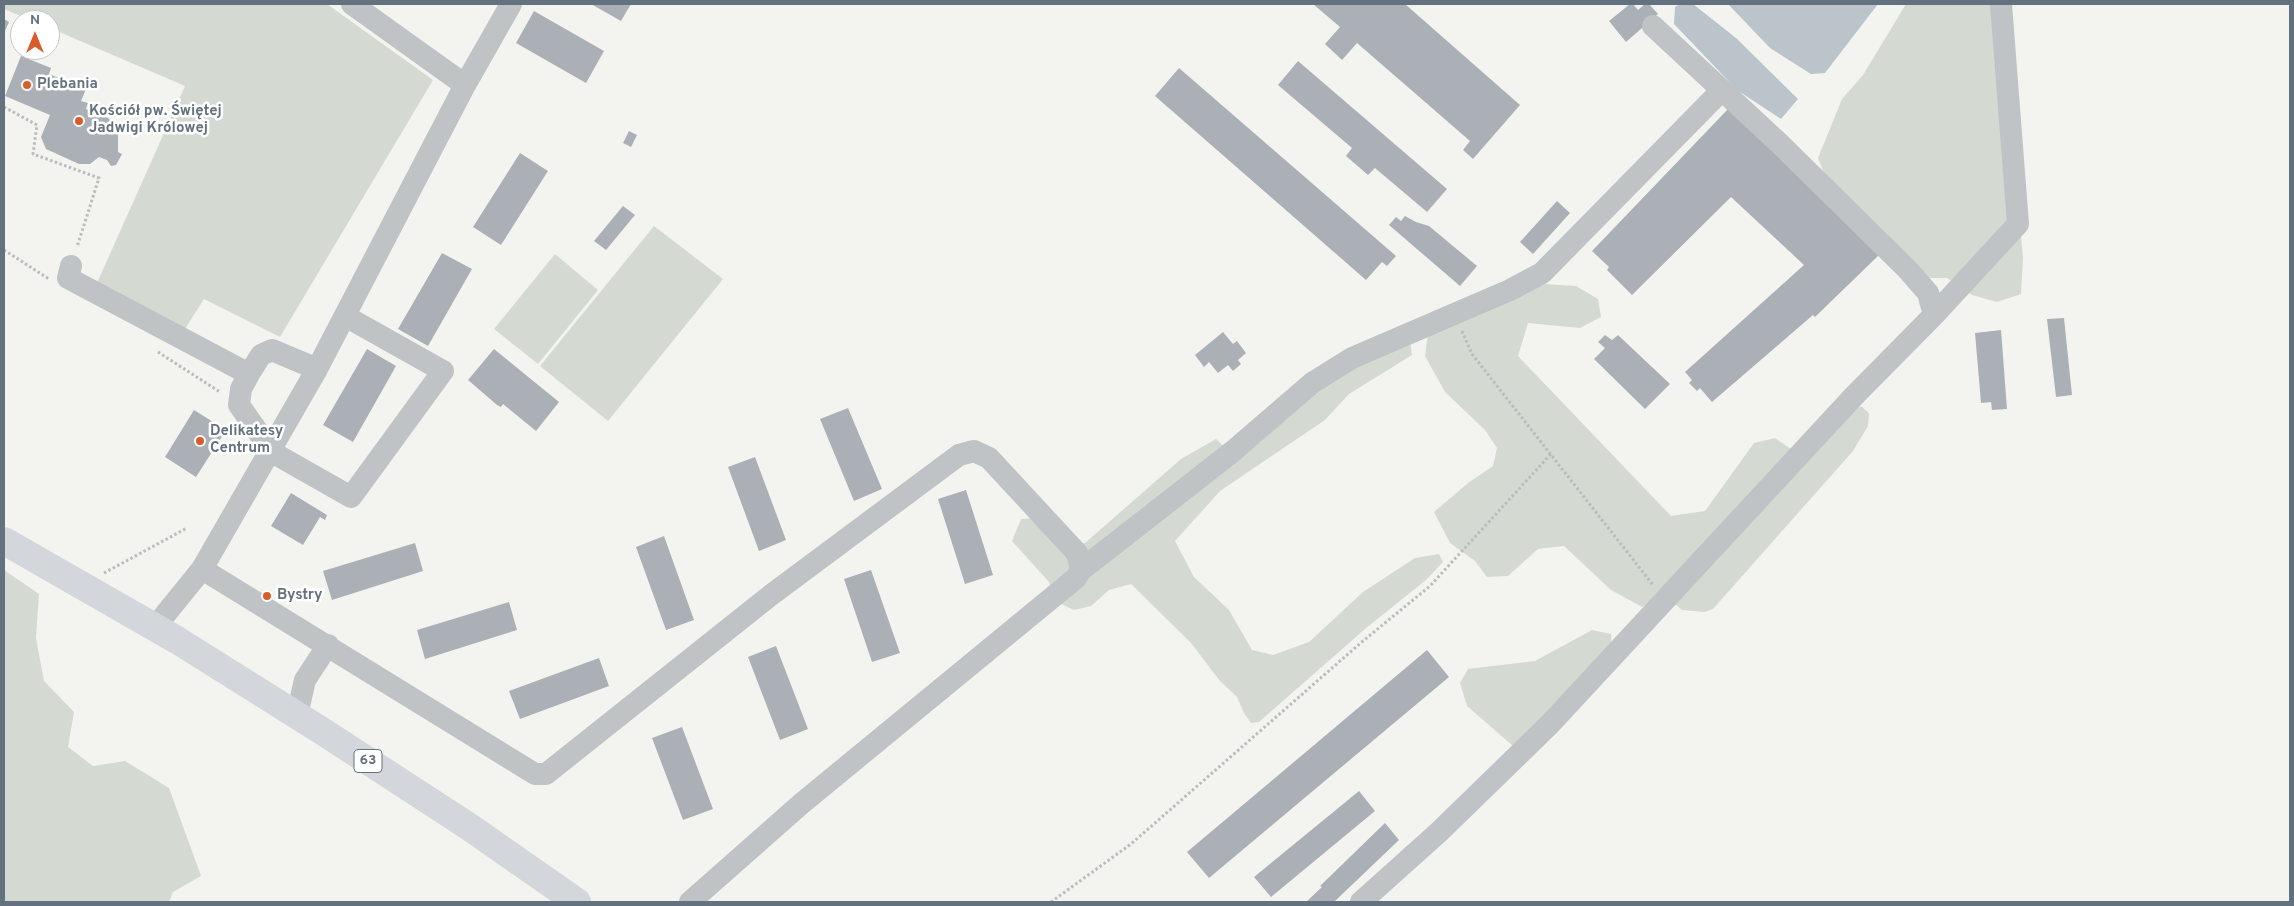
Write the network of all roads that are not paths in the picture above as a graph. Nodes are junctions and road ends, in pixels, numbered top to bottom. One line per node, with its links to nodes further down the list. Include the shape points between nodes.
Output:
1 (352, 4): 5 (street)
2 (511, 4): 5 (street)
3 (2001, 4): 8 (street, via 2018,224)
4 (1653, 26): 6 (street)
5 (465, 85): 9 (street)
6 (1722, 90): 8 (street, via 1908,270 1928,293); 15 (street, via 1542,273 1352,358 1312,383 1232,452)
7 (71, 266): 11 (street, via 68,278)
8 (1934, 315): 21 (street, via 1854,396 1550,724 1439,832)
9 (345, 316): 10 (street); 12 (street, via 443,371 351,496)
10 (317, 369): 11 (street, via 272,350 262,354); 12 (street)
11 (249, 374): 12 (street, via 239,405)
12 (271, 448): 14 (street)
13 (4, 541): 16 (main road, 63)
14 (202, 568): 16 (street); 17 (street)
15 (1081, 570): 17 (street, via 1077,553 989,458 974,451 958,455 771,595 546,774 535,774); 20 (street, via 1076,578 801,804)
16 (155, 628): 18 (main road, 63)
17 (328, 645): 18 (street, via 305,680)
18 (297, 715): 19 (main road, 63, via 468,826)
19 (577, 902)
20 (690, 902)
21 (1361, 902)

